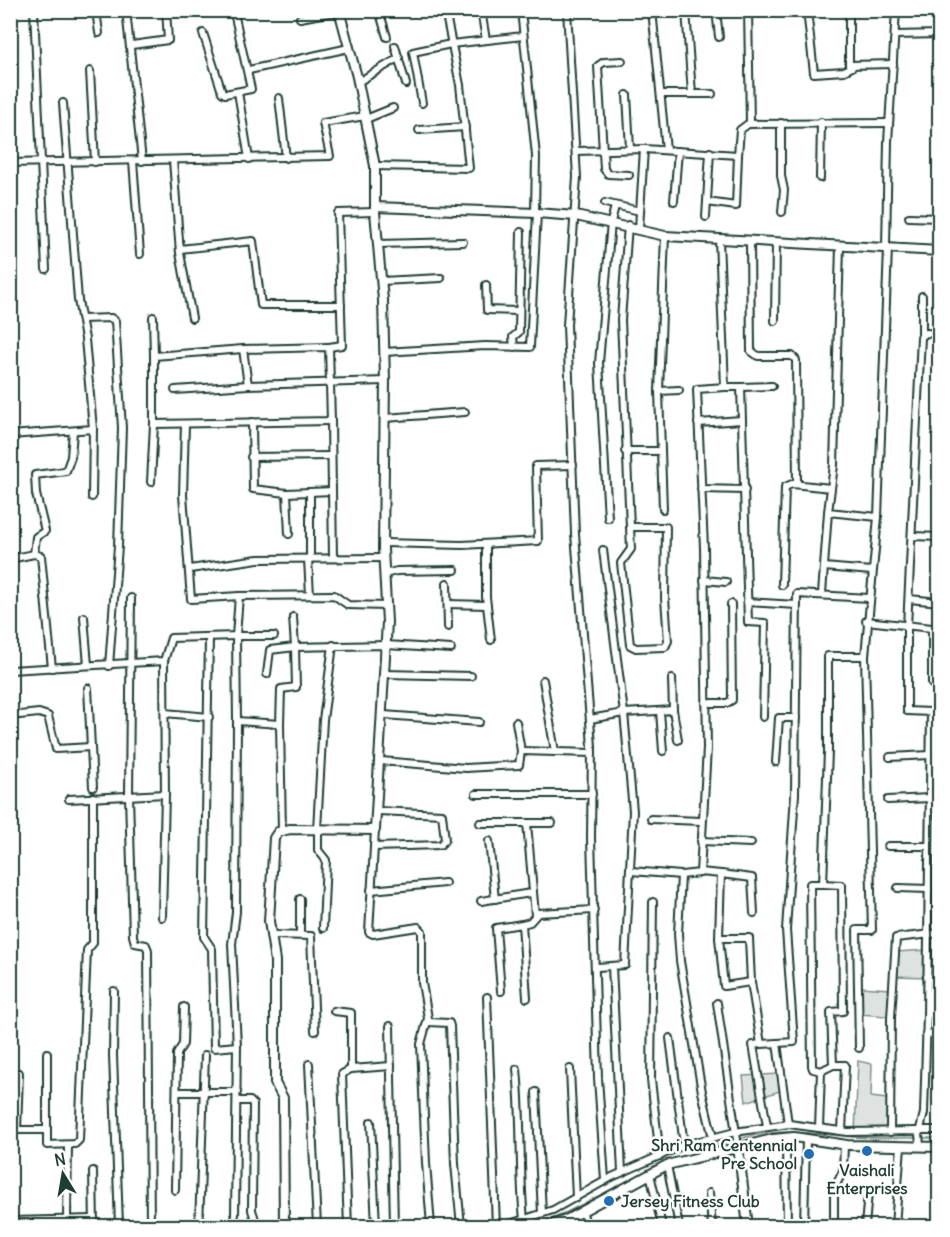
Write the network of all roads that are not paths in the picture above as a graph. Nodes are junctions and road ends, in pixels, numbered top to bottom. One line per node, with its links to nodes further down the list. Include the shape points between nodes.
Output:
1 (34, 10): 73 (street)
2 (96, 10): 20 (street)
3 (126, 10): 29 (street)
4 (166, 10): 29 (street, via 168,40)
5 (379, 10): 25 (street)
6 (445, 10): 28 (street)
7 (480, 10): 27 (street)
8 (521, 10): 24 (street)
9 (567, 10): 61 (street)
10 (652, 10): 41 (street)
11 (686, 10): 42 (street)
12 (716, 10): 26 (street)
13 (748, 10): 51 (street)
14 (807, 10): 35 (street, via 814,73)
15 (849, 10): 35 (street, via 848,62)
16 (896, 10): 23 (street)
17 (341, 11): 19 (street); 31 (street)
18 (235, 17): 36 (street)
19 (300, 18)
20 (99, 33)
21 (202, 33): 40 (street, via 222,92)
22 (939, 34): 23 (street)
23 (895, 35): 34 (street)
24 (523, 36): 27 (street); 85 (street, via 536,156)
25 (387, 37)
26 (719, 37)
27 (486, 40): 28 (street)
28 (452, 44): 47 (street, via 413,52); 54 (street)
29 (132, 45): 69 (street)
30 (395, 46): 32 (street)
31 (349, 48): 36 (street); 38 (street)
32 (399, 58): 38 (street); 39 (street)
33 (622, 61): 56 (street, via 598,66)
34 (893, 64): 35 (street); 53 (street)
35 (852, 67)
36 (249, 70): 40 (street, via 252,88)
37 (90, 71): 71 (street)
38 (358, 82): 49 (street)
39 (406, 84)
40 (238, 92): 66 (street)
41 (662, 94): 42 (street); 59 (street)
42 (692, 94): 43 (street)
43 (712, 94)
44 (627, 95): 57 (street)
45 (279, 98): 65 (street)
46 (63, 103): 70 (street)
47 (422, 103)
48 (393, 108): 49 (street)
49 (365, 118): 65 (street, via 323,123 330,156); 74 (street)
50 (820, 122): 52 (street); 53 (street); 76 (street)
51 (750, 123): 52 (street); 64 (street, via 741,127)
52 (781, 123): 84 (street)
53 (890, 123): 101 (street)
54 (465, 127): 55 (street); 74 (street, via 469,168)
55 (419, 130)
56 (603, 149): 57 (street); 61 (street); 75 (street, via 606,174)
57 (630, 149): 58 (street)
58 (644, 149): 59 (street); 83 (street)
59 (666, 150): 62 (street)
60 (10, 151): 72 (street)
61 (577, 151): 86 (street)
62 (678, 151): 63 (street); 77 (street)
63 (710, 152): 64 (street); 78 (street)
64 (738, 155): 78 (street, via 736,206)
65 (286, 158): 66 (street)
66 (249, 159): 67 (street)
67 (173, 160): 69 (street); 102 (street)
68 (133, 161): 69 (street); 71 (street); 104 (street)
69 (142, 161)
70 (67, 162): 71 (street); 73 (street); 114 (street)
71 (95, 162)
72 (11, 163): 73 (street); 82 (street)
73 (40, 163): 105 (street)
74 (375, 166): 81 (street)
75 (629, 175)
76 (820, 178)
77 (674, 201)
78 (707, 202): 87 (street)
79 (605, 203): 80 (street)
80 (615, 206): 83 (street); 90 (street)
81 (375, 210): 85 (street, via 466,208); 99 (street); 110 (street, via 338,213)
82 (12, 211)
83 (640, 212): 92 (street)
84 (782, 212)
85 (536, 213): 86 (street); 119 (street, via 530,348)
86 (576, 216): 90 (street); 147 (street, via 567,326)
87 (706, 217)
88 (909, 217): 89 (street)
89 (939, 218)
90 (611, 222): 91 (street); 160 (street, via 599,363)
91 (628, 225): 92 (street); 144 (street, via 621,320)
92 (639, 228): 94 (street)
93 (521, 232): 111 (street)
94 (665, 236): 95 (street); 131 (street)
95 (719, 239): 96 (street); 127 (street)
96 (750, 241): 98 (street); 149 (street, via 751,351 758,356 792,356 796,360)
97 (463, 242): 99 (street)
98 (776, 242): 100 (street); 115 (street)
99 (378, 244): 107 (street)
100 (840, 246): 101 (street); 150 (street)
101 (887, 247): 103 (street); 159 (street)
102 (180, 249): 110 (street, via 253,241 261,305); 113 (street)
103 (939, 251)
104 (140, 254)
105 (46, 269)
106 (441, 278): 107 (street)
107 (381, 281): 121 (street)
108 (486, 285): 111 (street, via 487,310)
109 (922, 297): 116 (street)
110 (341, 305): 118 (street, via 342,345)
111 (519, 311): 119 (street)
112 (153, 317): 122 (street)
113 (192, 318)
114 (82, 319): 140 (street); 212 (street, via 115,321 122,428)
115 (775, 321)
116 (922, 334): 117 (street); 163 (street)
117 (939, 334)
118 (329, 347): 120 (street); 124 (street)
119 (514, 347): 121 (street)
120 (243, 349): 122 (street); 125 (street)
121 (384, 352): 123 (street)
122 (154, 356): 138 (street)
123 (385, 381): 124 (street); 133 (street)
124 (331, 382): 125 (street); 135 (street)
125 (248, 385): 129 (street)
126 (772, 386): 128 (street)
127 (724, 387): 128 (street); 137 (street, via 697,388)
128 (741, 387): 134 (street)
129 (175, 390)
130 (679, 390): 131 (street)
131 (659, 391): 143 (street)
132 (465, 412): 133 (street)
133 (385, 418): 165 (street)
134 (742, 420): 137 (street); 152 (street)
135 (331, 421): 136 (street); 145 (street)
136 (252, 422): 139 (street); 146 (street)
137 (698, 423): 151 (street)
138 (154, 424): 139 (street); 148 (street)
139 (185, 424): 174 (street, via 183,495)
140 (93, 429): 141 (street); 156 (street)
141 (73, 431): 142 (street); 168 (street, via 66,471 35,475 45,531 36,537)
142 (10, 435)
143 (660, 451): 144 (street); 157 (street)
144 (625, 452): 161 (street)
145 (332, 456): 146 (street); 153 (street)
146 (251, 457): 155 (street, via 253,489)
147 (573, 465): 166 (street, via 536,466 538,541); 232 (street)
148 (152, 482)
149 (797, 484): 150 (street); 181 (street, via 784,489)
150 (831, 488): 158 (street)
151 (701, 489): 152 (street); 178 (street)
152 (745, 490): 188 (street)
153 (332, 491): 154 (street); 169 (street)
154 (309, 492): 155 (street); 172 (street)
155 (287, 493): 162 (street)
156 (92, 497)
157 (663, 509)
158 (828, 512): 159 (street); 173 (street)
159 (878, 517): 176 (street)
160 (608, 518)
161 (630, 527): 161 (street, via 666,527 665,647 630,645 621,563 630,552)
162 (289, 534)
163 (912, 536): 164 (street); 187 (street)
164 (939, 537)
165 (383, 543): 166 (street); 170 (street)
166 (486, 544): 192 (street)
167 (603, 550): 226 (street)
168 (34, 554): 171 (street); 213 (street, via 40,556 45,578)
169 (333, 558): 170 (street); 172 (street)
170 (383, 558): 177 (street)
171 (10, 559)
172 (309, 559): 174 (street, via 258,559); 183 (street)
173 (824, 567): 176 (street); 182 (street)
174 (190, 570): 184 (street, via 191,599)
175 (455, 570): 177 (street)
176 (872, 571): 186 (street)
177 (384, 574): 194 (street)
178 (704, 580): 179 (street); 222 (street)
179 (726, 582)
180 (447, 583): 190 (street)
181 (782, 585)
182 (822, 594): 186 (street); 193 (street, via 797,594)
183 (310, 595): 184 (street); 194 (street, via 338,596 351,606)
184 (239, 596): 200 (street)
185 (131, 598): 211 (street)
186 (869, 598): 197 (street)
187 (909, 599): 189 (street); 199 (street)
188 (747, 602): 193 (street); 230 (street, via 748,622 765,623)
189 (939, 602)
190 (448, 604): 192 (street); 198 (street)
191 (731, 604): 222 (street, via 732,699 727,703)
192 (487, 605): 203 (street)
193 (797, 605): 231 (street)
194 (386, 606): 205 (street)
195 (84, 617): 210 (street)
196 (293, 617): 206 (street)
197 (866, 621): 199 (street); 208 (street)
198 (448, 627)
199 (908, 627): 220 (street, via 932,628); 243 (street, via 907,711 931,712)
200 (236, 636): 201 (street); 202 (street); 233 (street)
201 (274, 636)
202 (209, 638): 209 (street, via 171,638); 229 (street)
203 (491, 640)
204 (333, 645): 205 (street); 206 (street); 262 (street, via 323,720)
205 (386, 645): 207 (street); 216 (street)
206 (295, 647): 215 (street, via 270,650); 236 (street, via 296,687 281,689)
207 (451, 649)
208 (865, 656): 276 (street, via 828,656); 319 (street, via 872,930 857,930)
209 (164, 661): 211 (street); 225 (street)
210 (87, 665): 212 (street); 213 (street)
211 (129, 665): 212 (street); 251 (street)
212 (109, 666)
213 (52, 668): 214 (street)
214 (10, 670)
215 (267, 674)
216 (385, 674): 217 (street); 227 (street)
217 (471, 676)
218 (672, 678): 223 (street)
219 (543, 680): 241 (street)
220 (932, 684)
221 (88, 688): 238 (street)
222 (706, 703): 258 (street)
223 (673, 710): 224 (street); 237 (street)
224 (660, 711): 226 (street); 240 (street)
225 (165, 713): 229 (street); 248 (street)
226 (624, 713): 232 (street); 271 (street, via 633,812)
227 (384, 715): 234 (street); 245 (street)
228 (10, 716): 238 (street, via 48,716 56,749)
229 (209, 717): 318 (street, via 204,937 212,949 214,1048)
230 (763, 717)
231 (796, 718): 246 (street, via 779,718); 316 (street, via 786,930 794,1042)
232 (590, 719): 242 (street)
233 (237, 721): 236 (street); 318 (street, via 236,912 232,944)
234 (479, 722)
235 (516, 722): 239 (street)
236 (280, 724): 264 (street)
237 (678, 740)
238 (91, 747): 247 (street)
239 (521, 751): 241 (street); 245 (street, via 521,762 517,765 466,768)
240 (663, 751)
241 (555, 752): 242 (street)
242 (592, 753): 250 (street)
243 (930, 755): 244 (street); 253 (street)
244 (890, 757)
245 (381, 761): 256 (street)
246 (776, 762)
247 (93, 787)
248 (165, 794): 251 (street); 288 (street)
249 (476, 794): 250 (street)
250 (592, 794): 285 (street)
251 (129, 795): 252 (street); 376 (street, via 133,936 135,943 147,946 149,968)
252 (93, 797): 254 (street); 349 (street, via 93,943 87,950 79,1140)
253 (930, 798): 255 (street); 269 (street)
254 (69, 799)
255 (888, 800)
256 (378, 811): 263 (street); 270 (street, via 442,813 445,840 440,845)
257 (651, 819): 258 (street)
258 (702, 821): 266 (street)
259 (480, 823): 261 (street)
260 (552, 823): 261 (street)
261 (527, 824): 280 (street)
262 (318, 830): 263 (street); 264 (street); 290 (street, via 318,850 326,860)
263 (375, 830): 270 (street)
264 (282, 831): 294 (street, via 275,835 273,843)
265 (489, 841): 282 (street)
266 (701, 841): 267 (street); 272 (street)
267 (751, 843)
268 (888, 846): 269 (street)
269 (929, 846): 279 (street)
270 (374, 847): 278 (street)
271 (631, 872): 274 (street); 296 (street, via 625,964)
272 (700, 872): 273 (street); 274 (street)
273 (721, 874): 286 (street, via 752,878); 295 (street)
274 (681, 875): 346 (street, via 680,961)
275 (445, 884): 278 (street)
276 (823, 884): 323 (street, via 842,885 843,1011 831,1012); 328 (street, via 810,884 809,942 812,1066)
277 (898, 888): 279 (street)
278 (371, 890): 310 (street, via 370,933 421,928)
279 (929, 890): 291 (street)
280 (531, 893): 282 (street); 287 (street)
281 (300, 899): 293 (street)
282 (495, 899): 283 (street)
283 (481, 901)
284 (653, 902): 355 (street, via 651,1080)
285 (594, 910): 287 (street); 297 (street)
286 (754, 913)
287 (535, 915): 289 (street)
288 (162, 917)
289 (522, 924): 302 (street, via 496,928); 304 (street)
290 (323, 928)
291 (928, 933): 292 (street); 298 (street); 343 (street, via 896,938)
292 (939, 933)
293 (300, 934): 294 (street); 312 (street, via 311,937)
294 (270, 935): 379 (street, via 275,961 275,1083 283,1098)
295 (719, 938): 300 (street, via 749,938); 300 (street, via 724,986)
296 (612, 966): 297 (street); 358 (street)
297 (597, 967): 360 (street, via 598,1078)
298 (927, 977): 299 (street); 308 (street)
299 (939, 977)
300 (751, 982): 317 (street)
301 (114, 991): 375 (street)
302 (501, 991)
303 (487, 997): 386 (street)
304 (527, 998)
305 (717, 1003): 344 (street)
306 (184, 1007): 330 (street, via 183,1044 177,1054)
307 (334, 1011): 325 (street, via 352,1014)
308 (927, 1014): 309 (street); 313 (street)
309 (939, 1014)
310 (428, 1022): 384 (street, via 421,1044); 385 (street, via 450,1026)
311 (390, 1026): 324 (street)
312 (315, 1030)
313 (926, 1034): 314 (street); 345 (street)
314 (939, 1035)
315 (670, 1038): 350 (street)
316 (777, 1043): 317 (street); 336 (street)
317 (761, 1044): 337 (street, via 753,1045)
318 (237, 1046): 331 (street)
319 (859, 1048)
320 (47, 1053): 340 (street)
321 (205, 1055): 333 (street)
322 (309, 1064): 380 (street)
323 (833, 1065): 328 (street); 342 (street, via 845,1065)
324 (391, 1066): 325 (street); 383 (street)
325 (351, 1069): 381 (street, via 343,1071 342,1076)
326 (517, 1069): 369 (street)
327 (570, 1069): 364 (street)
328 (821, 1071): 338 (street)
329 (19, 1073): 339 (street)
330 (177, 1092): 333 (street); 361 (street)
331 (237, 1092): 333 (street); 334 (street)
332 (536, 1092): 366 (street)
333 (205, 1093): 377 (street)
334 (237, 1101): 367 (street); 378 (street, via 253,1104 252,1210)
335 (371, 1122): 382 (street)
336 (788, 1124): 337 (street); 338 (street)
337 (767, 1126): 344 (street)
338 (819, 1128): 342 (street)
339 (14, 1130): 340 (street)
340 (47, 1130): 349 (street, via 47,1145)
341 (939, 1130): 345 (street)
342 (843, 1131): 343 (street)
343 (890, 1132): 345 (street)
344 (735, 1133): 346 (street); 351 (street)
345 (920, 1137): 353 (street); 354 (street)
346 (713, 1138): 350 (street)
347 (786, 1138): 348 (street); 351 (street); 394 (street)
348 (806, 1139): 352 (street); 395 (street)
349 (68, 1145): 368 (street)
350 (684, 1145): 355 (street)
351 (737, 1145): 356 (street); 393 (street)
352 (844, 1145): 353 (street); 396 (street, via 843,1171 834,1189)
353 (901, 1146): 398 (street)
354 (939, 1147)
355 (660, 1156): 358 (street)
356 (667, 1165): 359 (street); 391 (street)
357 (93, 1171): 373 (street)
358 (622, 1172): 360 (street)
359 (650, 1174): 365 (street); 390 (street)
360 (605, 1180): 364 (street)
361 (175, 1190)
362 (708, 1193): 392 (street)
363 (868, 1193): 397 (street)
364 (576, 1198): 366 (street)
365 (582, 1211): 388 (street); 389 (street)
366 (542, 1213): 369 (street)
367 (236, 1215)
368 (67, 1220): 371 (street); 372 (street)
369 (524, 1220): 387 (street)
370 (10, 1221): 374 (street)
371 (51, 1223): 374 (street)
372 (77, 1223): 373 (street)
373 (94, 1223)
374 (26, 1224)
375 (119, 1227)
376 (150, 1227)
377 (199, 1227)
378 (257, 1227)
379 (284, 1227)
380 (317, 1227)
381 (348, 1227)
382 (376, 1227)
383 (394, 1227)
384 (431, 1227)
385 (460, 1227)
386 (496, 1227)
387 (503, 1227)
388 (548, 1227)
389 (587, 1227)
390 (662, 1227)
391 (679, 1227)
392 (712, 1227)
393 (748, 1227)
394 (787, 1227)
395 (804, 1227)
396 (834, 1227)
397 (866, 1227)
398 (896, 1227)

